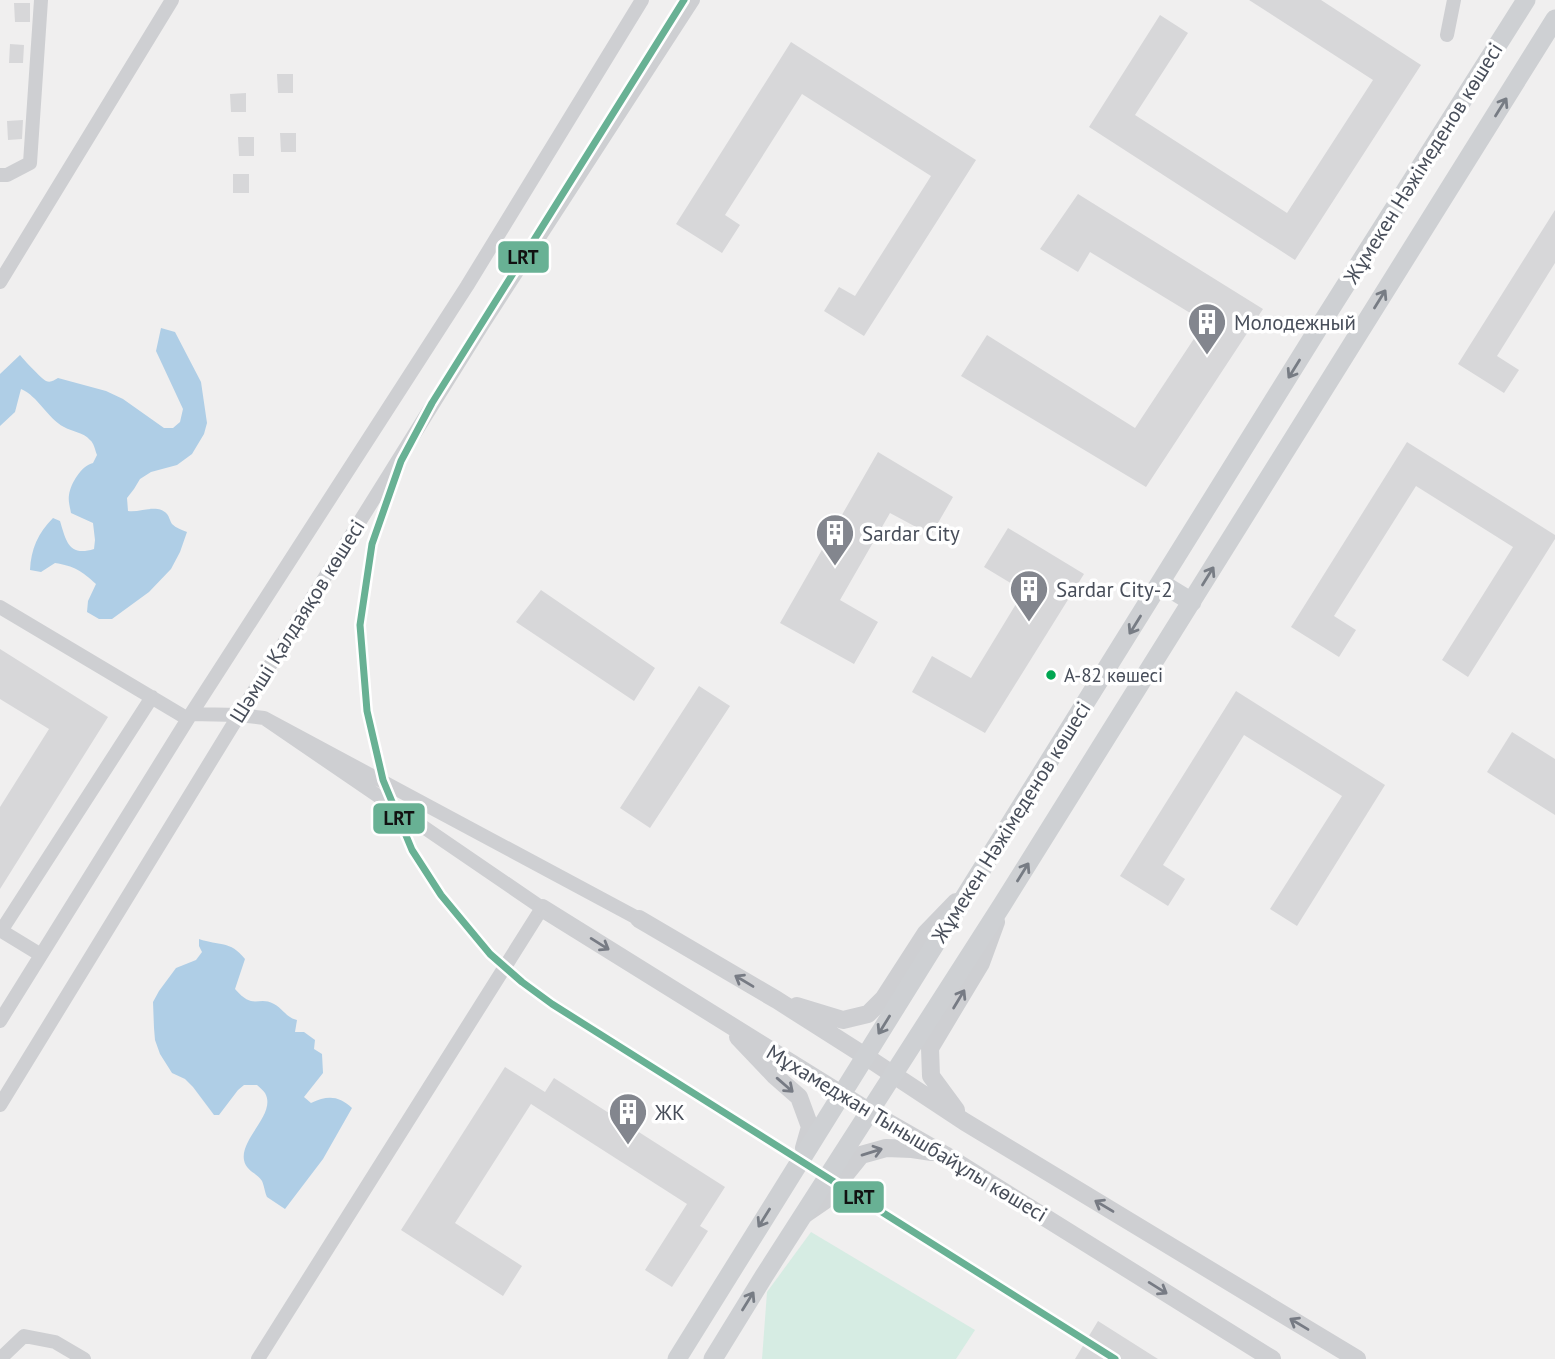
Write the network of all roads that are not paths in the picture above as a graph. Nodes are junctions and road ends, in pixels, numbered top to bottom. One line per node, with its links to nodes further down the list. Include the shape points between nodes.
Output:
1 (41, 0): 9 (street, via 30,163)
2 (172, 0): 10 (street)
3 (642, 0): 16 (street, Шәмші Қалдаяқов көшесі, via 467,286)
4 (693, 0): 15 (street, Шәмші Қалдаяқов көшесі, via 483,324)
5 (1454, 0): 8 (street)
6 (1526, 0): 11 (main road, Жұмекен Нәжімеденов көшесі, one-way to 11)
7 (1555, 19): 12 (main road, Жұмекен Нәжімеденов көшесі, one-way to 7)
8 (1447, 35)
9 (0, 175)
10 (0, 282)
11 (1161, 583): 12 (main road); 18 (main road, Жұмекен Нәжімеденов көшесі, one-way to 18)
12 (1192, 602): 19 (main road, Жұмекен Нәжімеденов көшесі, one-way to 12)
13 (0, 607): 14 (street)
14 (152, 697): 16 (street); 22 (street)
15 (239, 715): 16 (street); 17 (street); 30 (street, Шәмші Қалдаяқов көшесі)
16 (189, 716): 23 (street, Шәмші Қалдаяқов көшесі)
17 (264, 718): 20 (street); 21 (street)
18 (970, 887): 24 (street, via 926,933 884,998 868,1014 843,1020); 27 (main road, Жұмекен Нәжімеденов көшесі, one-way to 27)
19 (1002, 905): 28 (main road, Жұмекен Нәжімеденов көшесі); 32 (street, one-way to 19, via 931,1076 930,1048 981,963)
20 (542, 908): 25 (street, Мұхамеджан Тынышбайұлы көшесі, one-way to 25); 38 (street)
21 (639, 919): 24 (street, Мұхамеджан Тынышбайұлы көшесі, one-way to 21)
22 (1, 931): 23 (street)
23 (41, 955): 26 (street, Шәмші Қалдаяқов көшесі)
24 (777, 1000): 27 (street, Мұхамеджан Тынышбайұлы көшесі)
25 (721, 1019): 29 (street, Мұхамеджан Тынышбайұлы көшесі); 34 (street, one-way to 34, via 799,1097 810,1127)
26 (0, 1021)
27 (865, 1056): 28 (street, Мұхамеджан Тынышбайұлы көшесі); 29 (main road, Жұмекен Нәжімеденов көшесі)
28 (894, 1075): 31 (main road, Жұмекен Нәжімеденов көшесі); 32 (street, Мұхамеджан Тынышбайұлы көшесі)
29 (841, 1094): 31 (street, Мұхамеджан Тынышбайұлы көшесі); 34 (main road, Жұмекен Нәжімеденов көшесі)
30 (0, 1105)
31 (870, 1112): 33 (street, Мұхамеджан Тынышбайұлы көшесі); 35 (main road, Жұмекен Нәжімеденов көшесі)
32 (965, 1122): 42 (street, Мұхамеджан Тынышбайұлы көшесі, one-way to 32)
33 (945, 1155): 35 (street, one-way to 33, via 824,1200 861,1155 886,1148); 41 (street, Мұхамеджан Тынышбайұлы көшесі, one-way to 41)
34 (801, 1157): 39 (main road, Жұмекен Нәжімеденов көшесі, one-way to 39)
35 (805, 1213): 40 (main road, Жұмекен Нәжімеденов көшесі, one-way to 35)
36 (2, 1359): 37 (street, via 24,1336 55,1342)
37 (84, 1359)
38 (258, 1359)
39 (677, 1359)
40 (712, 1359)
41 (1272, 1359)
42 (1357, 1359)

